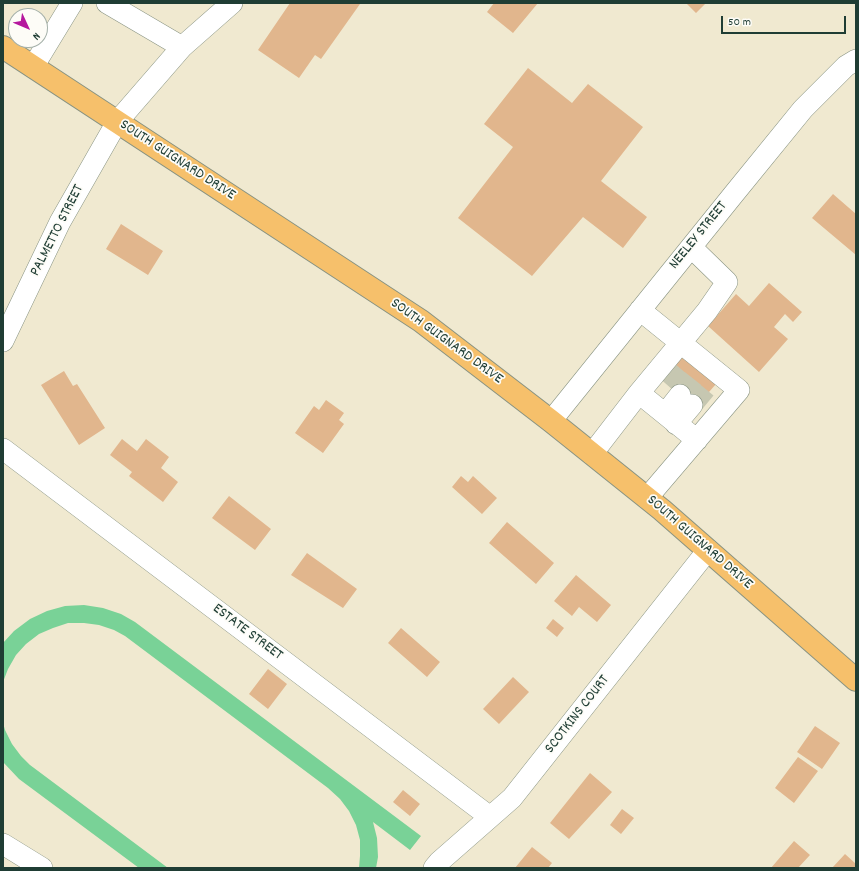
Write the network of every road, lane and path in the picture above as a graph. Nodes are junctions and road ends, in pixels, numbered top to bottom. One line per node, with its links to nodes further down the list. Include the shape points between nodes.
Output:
1 (72, 3): 7 (street)
2 (108, 3): 5 (street)
3 (232, 3): 5 (street, PALMETTO STREET)
4 (3, 47): 7 (highway, SOUTH GUIGNARD DRIVE)
5 (182, 47): 8 (street, PALMETTO STREET)
6 (856, 60): 9 (street, NEELEY STREET, via 846,66 803,109)
7 (33, 67): 8 (highway, SOUTH GUIGNARD DRIVE)
8 (117, 122): 11 (street, PALMETTO STREET, via 60,222); 14 (highway, SOUTH GUIGNARD DRIVE, via 421,321)
9 (691, 247): 10 (street, NEELEY STREET); 12 (street, via 727,282 707,311)
10 (640, 310): 12 (street); 14 (street, NEELEY STREET)
11 (3, 341)
12 (699, 363): 13 (street); 15 (street, via 739,390)
13 (657, 408): 13 (street, via 679,394); 15 (street); 17 (street)
14 (551, 421): 17 (highway, SOUTH GUIGNARD DRIVE)
15 (697, 440): 18 (street)
16 (3, 449): 21 (street, ESTATE STREET)
17 (592, 454): 18 (highway, SOUTH GUIGNARD DRIVE)
18 (647, 498): 19 (highway, SOUTH GUIGNARD DRIVE)
19 (708, 550): 20 (highway, SOUTH GUIGNARD DRIVE); 21 (street, SCOTKINS COURT, via 523,785 502,809)
20 (856, 680)
21 (490, 817): 24 (street, SCOTKINS COURT)
22 (3, 844): 23 (street)
23 (42, 868)
24 (434, 868)

